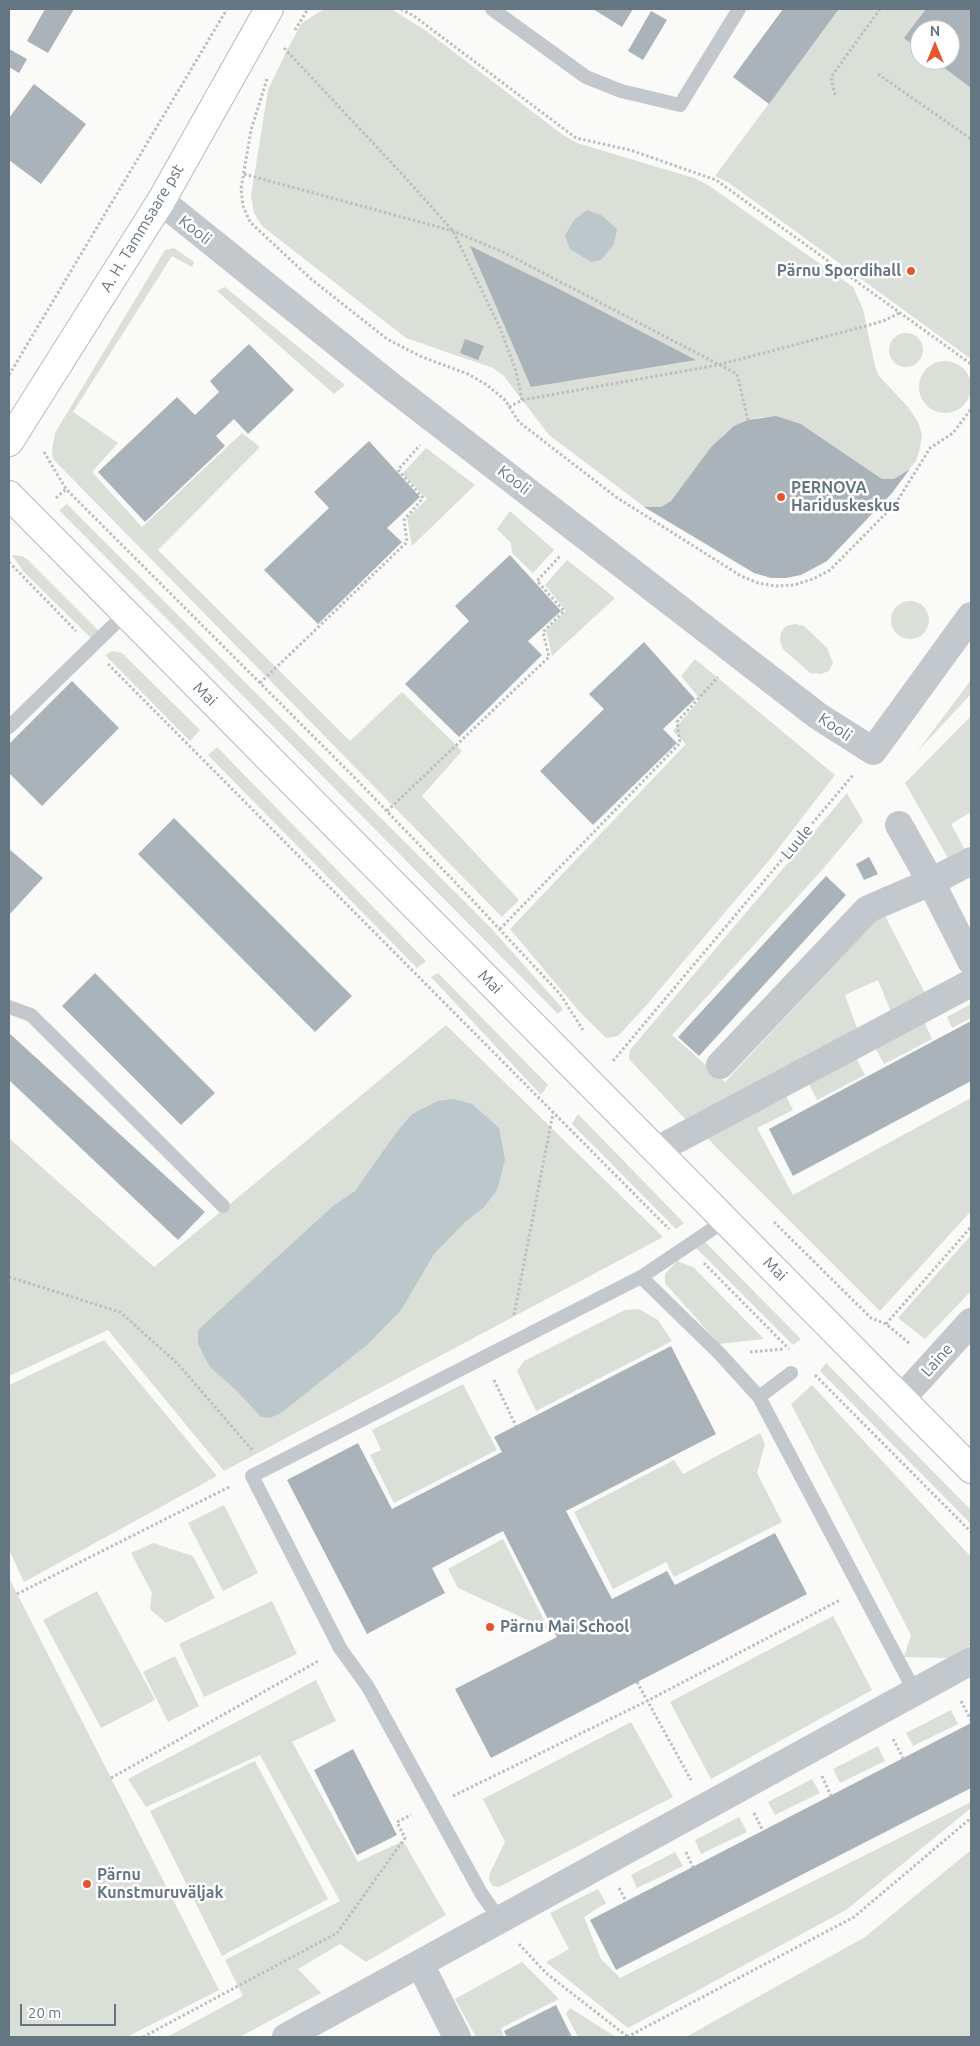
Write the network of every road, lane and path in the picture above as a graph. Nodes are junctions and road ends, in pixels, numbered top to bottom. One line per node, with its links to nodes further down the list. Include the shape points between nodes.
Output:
1 (227, 9): 22 (path)
2 (268, 9): 17 (street, A. H. Tammsaare pst)
3 (308, 9): 8 (path)
4 (401, 9): 19 (path, via 576,138 630,150 716,180)
5 (492, 9): 6 (lane, via 586,77 621,91 680,105)
6 (739, 9)
7 (880, 9): 14 (path, via 831,77)
8 (294, 32)
9 (289, 40): 10 (path)
10 (284, 48): 11 (path); 18 (path)
11 (280, 54)
12 (269, 74): 16 (path, via 251,130)
13 (878, 74): 15 (path)
14 (835, 95)
15 (971, 139)
16 (244, 174): 18 (path); 24 (path, via 241,189 243,206 250,222 311,279 387,339 430,361 468,374 487,385)
17 (160, 201): 28 (street, A. H. Tammsaare pst); 41 (street, Kooli, via 387,383 674,605 818,716)
18 (454, 232): 21 (path, via 503,252); 23 (path, via 500,328 516,371)
19 (899, 313): 20 (path); 21 (path, via 866,326)
20 (971, 364)
21 (718, 365): 23 (path); 26 (path, via 737,374)
22 (9, 376)
23 (522, 400): 24 (path)
24 (509, 407): 25 (path, via 519,422 616,497 741,576 776,586 804,582 830,570 896,503 930,448 953,433)
25 (971, 409)
26 (748, 420)
27 (426, 439): 39 (path, via 398,470 423,498 404,520 407,542)
28 (9, 442)
29 (44, 452): 30 (path)
30 (66, 489): 32 (path); 39 (path)
31 (9, 495): 35 (street, Mai)
32 (51, 502)
33 (566, 549): 42 (path, via 537,581 564,611 543,632 549,656)
34 (9, 562): 37 (path)
35 (126, 613): 37 (lane); 56 (street, Mai)
36 (971, 616): 41 (street)
37 (91, 647): 40 (lane); 55 (path)
38 (722, 673): 46 (path, via 677,722 680,743)
39 (260, 684): 42 (path)
40 (9, 727)
41 (872, 751): 52 (path, Luule)
42 (387, 811): 46 (path)
43 (899, 825): 45 (street)
44 (971, 861): 45 (street)
45 (931, 882): 47 (street); 53 (street, via 868,910)
46 (500, 929): 50 (path, via 560,994)
47 (971, 961)
48 (971, 983): 56 (street)
49 (9, 1007): 57 (lane, via 31,1015)
50 (586, 1034)
51 (606, 1054): 52 (path)
52 (613, 1061): 54 (path)
53 (720, 1065)
54 (620, 1068)
55 (553, 1112): 61 (path); 67 (path)
56 (657, 1150): 59 (street, Mai)
57 (223, 1206)
58 (768, 1216): 65 (path, via 871,1318)
59 (726, 1220): 61 (lane); 75 (street, Mai)
60 (971, 1227): 65 (path)
61 (687, 1246): 63 (lane); 68 (path)
62 (9, 1277): 78 (path, via 120,1312 177,1363 253,1450)
63 (641, 1277): 67 (lane); 69 (lane)
64 (971, 1322): 75 (street, Laine)
65 (886, 1324): 66 (path)
66 (909, 1343)
67 (508, 1345): 71 (lane)
68 (789, 1349): 69 (path); 70 (path)
69 (720, 1354): 74 (lane)
70 (795, 1355)
71 (483, 1358): 76 (path); 78 (lane)
72 (811, 1371): 79 (path)
73 (791, 1373): 74 (lane)
74 (760, 1396): 80 (lane)
75 (902, 1398): 77 (street, Mai)
76 (516, 1426)
77 (971, 1468)
78 (252, 1476): 81 (path); 82 (lane)
79 (971, 1532)
80 (860, 1588): 85 (lane); 87 (path)
81 (17, 1594)
82 (340, 1648): 92 (path); 94 (lane, via 368,1687)
83 (971, 1661): 85 (street)
84 (637, 1682): 87 (path)
85 (915, 1692): 95 (street)
86 (960, 1698): 88 (path)
87 (647, 1701): 94 (path); 95 (path)
88 (971, 1720)
89 (891, 1735): 90 (path)
90 (903, 1758)
91 (820, 1772): 93 (path)
92 (111, 1778)
93 (832, 1796)
94 (432, 1805): 97 (lane, via 481,1893); 99 (path, via 397,1822 405,1838 337,1933)
95 (706, 1806): 97 (street)
96 (971, 1818): 102 (path, via 854,1917)
97 (500, 1920): 98 (street); 102 (path, via 547,1974)
98 (420, 1964): 100 (street); 101 (street)
99 (143, 2037)
100 (286, 2037)
101 (457, 2037)
102 (628, 2037)

